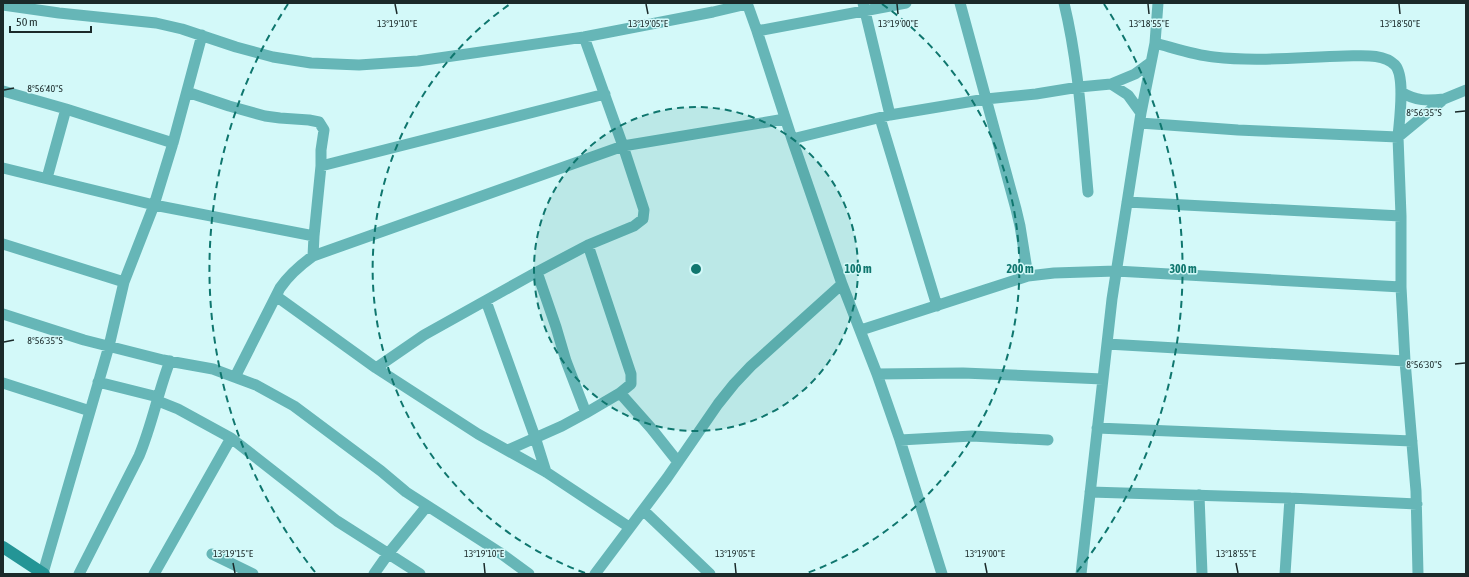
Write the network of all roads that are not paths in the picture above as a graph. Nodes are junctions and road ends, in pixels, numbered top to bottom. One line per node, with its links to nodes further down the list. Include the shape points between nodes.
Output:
1 (747, 3): 8 (street); 10 (street)
2 (906, 3): 7 (street)
3 (960, 3): 20 (street)
4 (1064, 3): 14 (street)
5 (1158, 3): 11 (street)
6 (3, 5): 9 (street, via 156,23)
7 (864, 7): 8 (street); 23 (street)
8 (757, 31): 25 (street)
9 (202, 35): 10 (street, via 273,57 311,63 359,65 418,61); 17 (street)
10 (584, 37): 19 (street)
11 (1155, 43): 12 (street); 18 (street, via 1196,54 1231,58 1383,58 1398,69)
12 (1150, 63): 13 (street, via 1135,74); 24 (street)
13 (1111, 84): 14 (street); 24 (street, via 1128,95)
14 (1079, 87): 20 (street); 33 (street)
15 (3, 90): 22 (street)
16 (1466, 90): 21 (street)
17 (187, 92): 28 (street); 30 (street, via 265,116 319,122 324,130)
18 (1401, 92): 21 (street, via 1417,100); 26 (street)
19 (605, 94): 29 (street); 30 (street)
20 (986, 99): 23 (street); 43 (street, via 1020,226)
21 (1444, 99): 26 (street)
22 (66, 109): 28 (street); 32 (street)
23 (885, 117): 27 (street); 49 (street)
24 (1140, 118): 26 (street, via 1238,130); 34 (street)
25 (785, 119): 27 (street); 29 (street)
26 (1398, 137): 36 (street)
27 (792, 139): 45 (street)
28 (173, 143): 35 (street)
29 (624, 146): 39 (street, via 644,210 643,219 634,226); 40 (street)
30 (321, 166): 37 (street)
31 (3, 168): 32 (street)
32 (47, 178): 35 (street)
33 (1088, 192)
34 (1127, 202): 36 (street); 41 (street)
35 (154, 205): 37 (street); 44 (street)
36 (1401, 216): 46 (street)
37 (314, 236): 40 (street)
38 (3, 244): 44 (street)
39 (588, 245): 42 (street); 62 (street, via 632,378 631,384)
40 (313, 256): 47 (street, via 289,275)
41 (1116, 271): 43 (street); 46 (street); 52 (street)
42 (537, 272): 48 (street); 65 (street, via 566,362)
43 (1028, 276): 49 (street)
44 (124, 282): 53 (street)
45 (842, 284): 51 (street); 73 (street, via 738,380)
46 (1401, 287): 55 (street)
47 (276, 296): 56 (street); 58 (street)
48 (486, 301): 56 (street, via 424,335); 67 (street)
49 (937, 306): 51 (street)
50 (3, 314): 53 (street, via 51,331)
51 (861, 330): 57 (street)
52 (1107, 344): 55 (street); 59 (street)
53 (109, 346): 54 (street); 60 (street)
54 (170, 361): 58 (street, via 213,369); 63 (street)
55 (1405, 362): 71 (street)
56 (376, 368): 72 (street, via 478,434)
57 (878, 374): 59 (street, via 963,373); 69 (street)
58 (235, 377): 79 (street, via 256,385 294,406)
59 (1103, 379): 66 (street)
60 (98, 382): 63 (street); 64 (street)
61 (3, 383): 64 (street)
62 (620, 394): 65 (street); 73 (street)
63 (158, 399): 68 (street); 87 (street, via 139,456)
64 (90, 410): 86 (street)
65 (586, 413): 67 (street)
66 (1097, 428): 71 (street); 75 (street)
67 (535, 437): 72 (street); 74 (street)
68 (231, 438): 84 (street, via 337,520); 88 (street)
69 (900, 440): 70 (street, via 972,436); 94 (street)
70 (1048, 440)
71 (1412, 441): 78 (street)
72 (508, 450): 74 (street)
73 (678, 462): 80 (street)
74 (546, 472): 81 (street)
75 (1090, 492): 76 (street); 95 (street)
76 (1200, 495): 77 (street); 96 (street)
77 (1290, 498): 78 (street); 97 (street)
78 (1417, 504): 98 (street)
79 (427, 506): 84 (street); 92 (street)
80 (643, 510): 81 (street); 93 (street)
81 (629, 527): 85 (street)
82 (3, 547): 86 (street)
83 (212, 554): 89 (street)
84 (388, 554): 90 (street); 91 (street)
85 (597, 573)
86 (44, 574)
87 (80, 574)
88 (154, 574)
89 (253, 574)
90 (374, 574)
91 (420, 574)
92 (529, 574)
93 (710, 574)
94 (942, 574)
95 (1081, 574)
96 (1202, 574)
97 (1285, 574)
98 (1418, 574)

